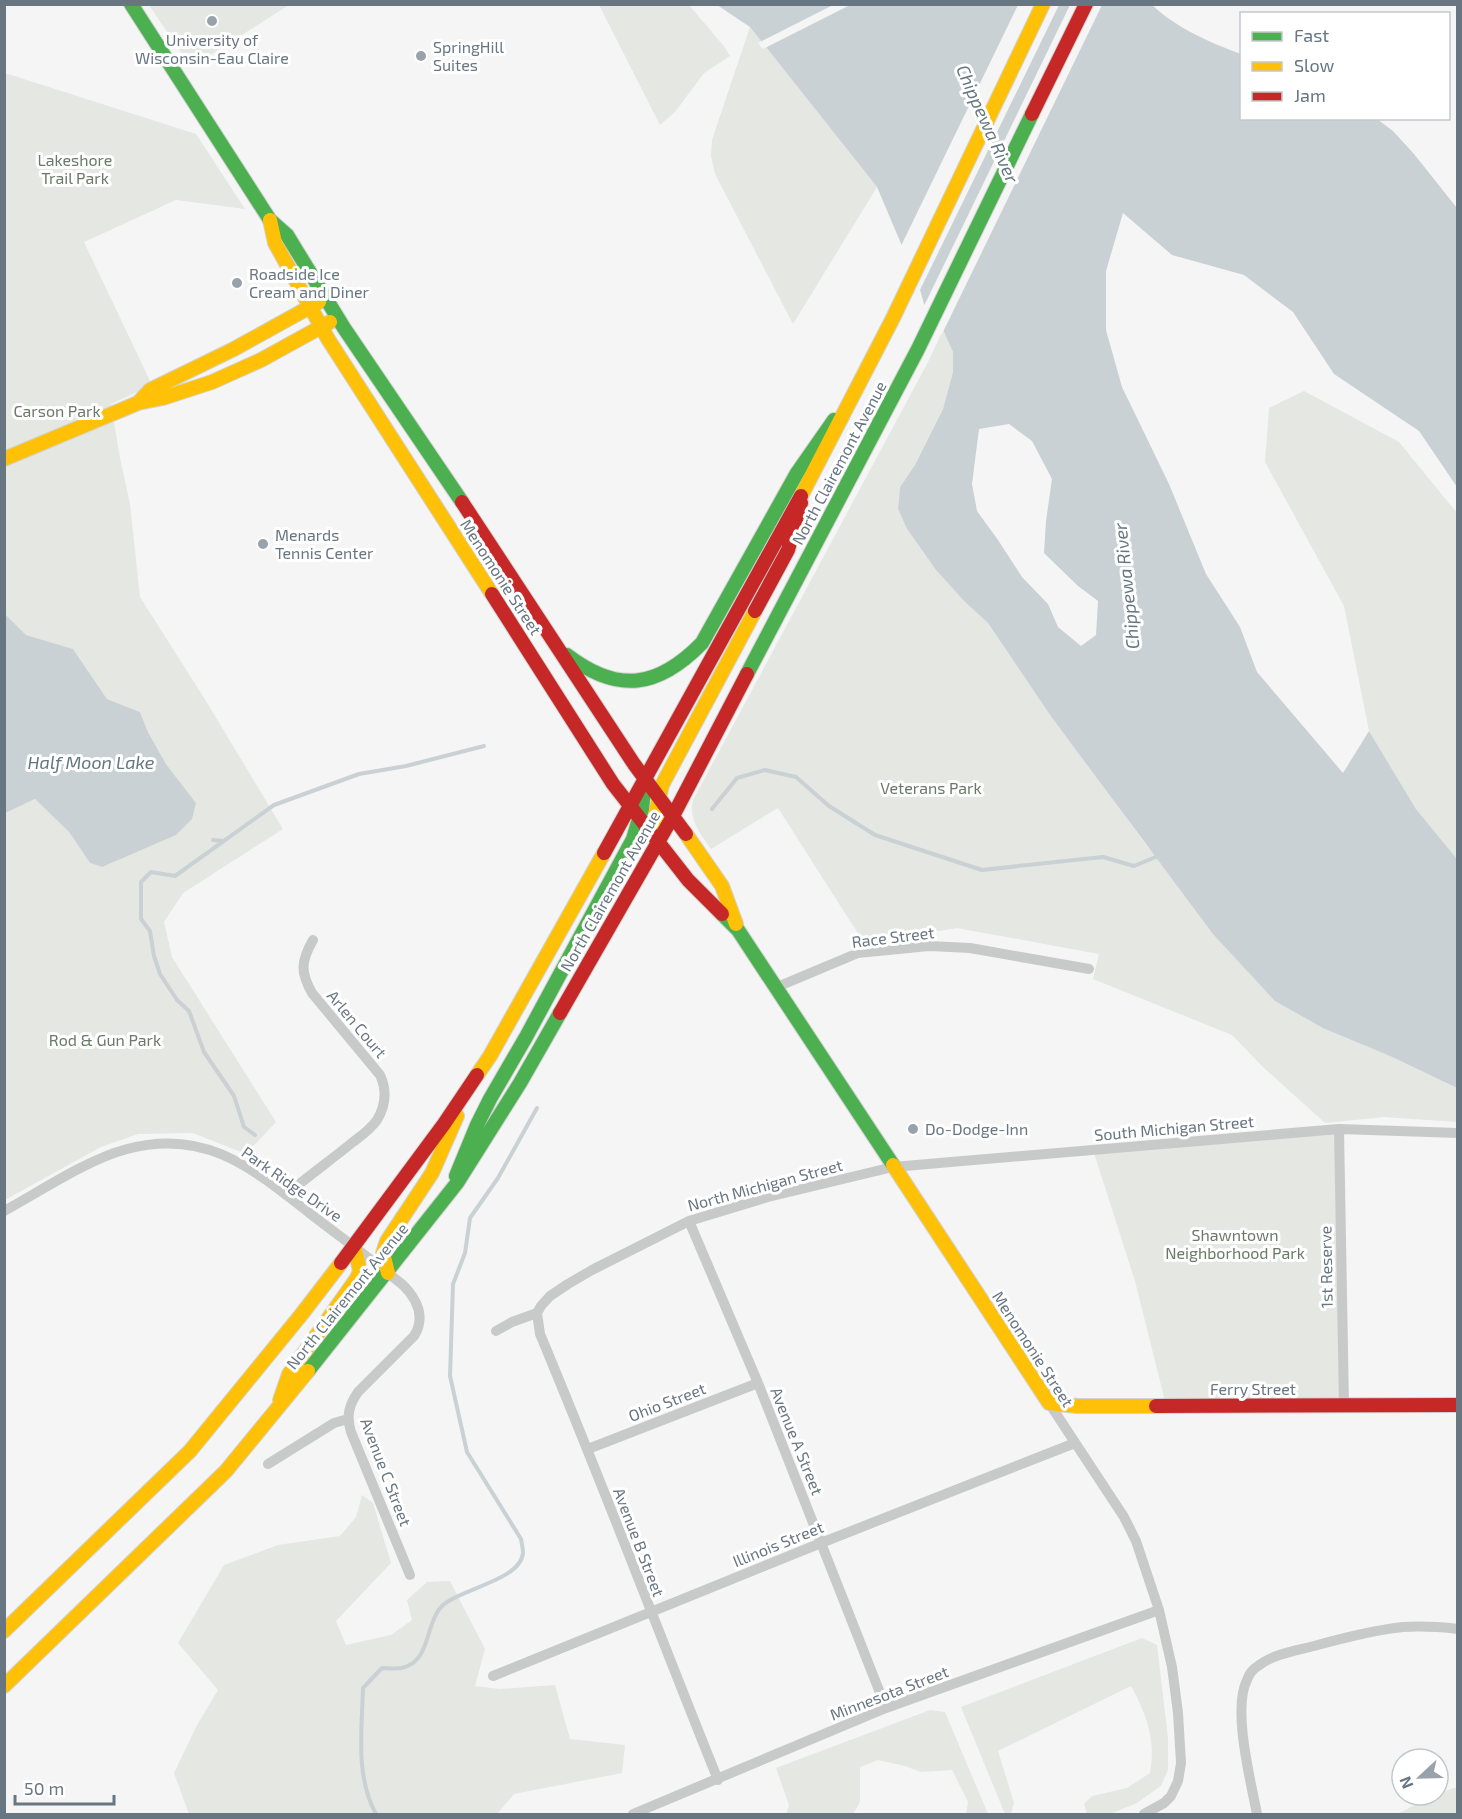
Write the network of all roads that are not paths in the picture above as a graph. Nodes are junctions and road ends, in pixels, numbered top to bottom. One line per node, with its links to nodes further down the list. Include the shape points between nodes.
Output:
1 (131, 4): 4 (main road, Menomonie Street)
2 (1043, 4): 9 (main road, North Clairemont Avenue, via 893,318)
3 (1086, 4): 17 (main road, North Clairemont Avenue, via 918,349)
4 (270, 220): 5 (main road, Menomonie Street, via 287,235); 6 (main road, Menomonie Street, via 275,243)
5 (326, 298): 6 (main road); 7 (main road, Menomonie Street)
6 (311, 307): 8 (main road, Menomonie Street); 10 (main road, via 150,390)
7 (338, 317): 8 (main road); 13 (main road, Menomonie Street)
8 (322, 327): 10 (main road, via 200,386); 16 (main road, Menomonie Street)
9 (851, 395): 12 (main road, North Clairemont Avenue); 13 (main road, via 797,473 702,643 685,661 654,678 623,681 593,673)
10 (138, 403): 11 (main road)
11 (4, 459)
12 (806, 486): 14 (main road, North Clairemont Avenue); 15 (main road, via 788,550)
13 (556, 645): 14 (main road, Menomonie Street)
14 (645, 780): 15 (main road, Menomonie Street); 16 (main road, North Clairemont Avenue); 18 (main road)
15 (658, 796): 17 (main road, Menomonie Street); 19 (main road)
16 (630, 806): 18 (main road, Menomonie Street); 24 (main road, North Clairemont Avenue)
17 (673, 816): 19 (main road, North Clairemont Avenue); 20 (main road, Menomonie Street, via 722,886)
18 (640, 818): 19 (main road, Menomonie Street); 28 (main road, via 633,839 477,1125)
19 (658, 842): 20 (main road, Menomonie Street, via 688,880); 28 (main road, North Clairemont Avenue, via 520,1083)
20 (738, 930): 23 (main road, Menomonie Street)
21 (312, 940): 29 (street, Arlen Court, via 303,966 306,983 380,1075 384,1104 376,1122)
22 (1089, 969): 23 (street, Race Street, via 970,948 929,946 858,953)
23 (777, 987): 27 (main road, Menomonie Street)
24 (469, 1087): 32 (main road, North Clairemont Avenue); 33 (main road, via 432,1173 387,1241 383,1253)
25 (1339, 1129): 26 (street, South Michigan Street); 27 (street, South Michigan Street); 38 (street, 1st Reserve)
26 (1458, 1133)
27 (893, 1167): 31 (street, North Michigan Street); 37 (main road, Menomonie Street)
28 (449, 1193): 33 (main road, North Clairemont Avenue)
29 (286, 1195): 30 (street, Park Ridge Drive, via 224,1155 167,1142 111,1154); 32 (street, Park Ridge Drive)
30 (4, 1211)
31 (689, 1221): 34 (street, North Michigan Street, via 584,1274 550,1296); 36 (street, Avenue A Street)
32 (354, 1246): 33 (street, Park Ridge Drive); 40 (main road, via 360,1271 357,1278 289,1374); 50 (main road, North Clairemont Avenue, via 190,1451)
33 (388, 1273): 40 (main road, North Clairemont Avenue); 41 (street, Avenue C Street, via 414,1297 419,1311 418,1329 358,1392)
34 (537, 1313): 35 (street, North Michigan Street); 43 (street, Avenue B Street, via 540,1334)
35 (496, 1331)
36 (758, 1383): 43 (street, Ohio Street); 45 (street, Avenue A Street)
37 (1049, 1403): 38 (main road, Ferry Street); 42 (street, Menomonie Street)
38 (1344, 1405): 39 (main road, Ferry Street)
39 (1458, 1405)
40 (276, 1410): 52 (main road, North Clairemont Avenue, via 226,1471)
41 (348, 1419): 44 (street, via 334,1423); 46 (street, Avenue C Street)
42 (1075, 1443): 45 (street, Illinois Street); 47 (street, Menomonie Street, via 1136,1541)
43 (588, 1449): 48 (street, Avenue B Street)
44 (268, 1464)
45 (822, 1543): 48 (street, Illinois Street); 53 (street, Avenue A Street)
46 (410, 1575)
47 (1159, 1610): 53 (street, Minnesota Street); 56 (street, Menomonie Street, via 1172,1666 1181,1763 1171,1796)
48 (650, 1612): 51 (street, Illinois Street); 54 (street, Avenue B Street)
49 (1458, 1629): 57 (street, via 1404,1627 1353,1636 1290,1652 1251,1672 1242,1696 1242,1724)
50 (4, 1631)
51 (493, 1676)
52 (4, 1686)
53 (886, 1708): 54 (street, Minnesota Street)
54 (718, 1780): 55 (street, Minnesota Street)
55 (633, 1815)
56 (1144, 1815)
57 (1257, 1815)

